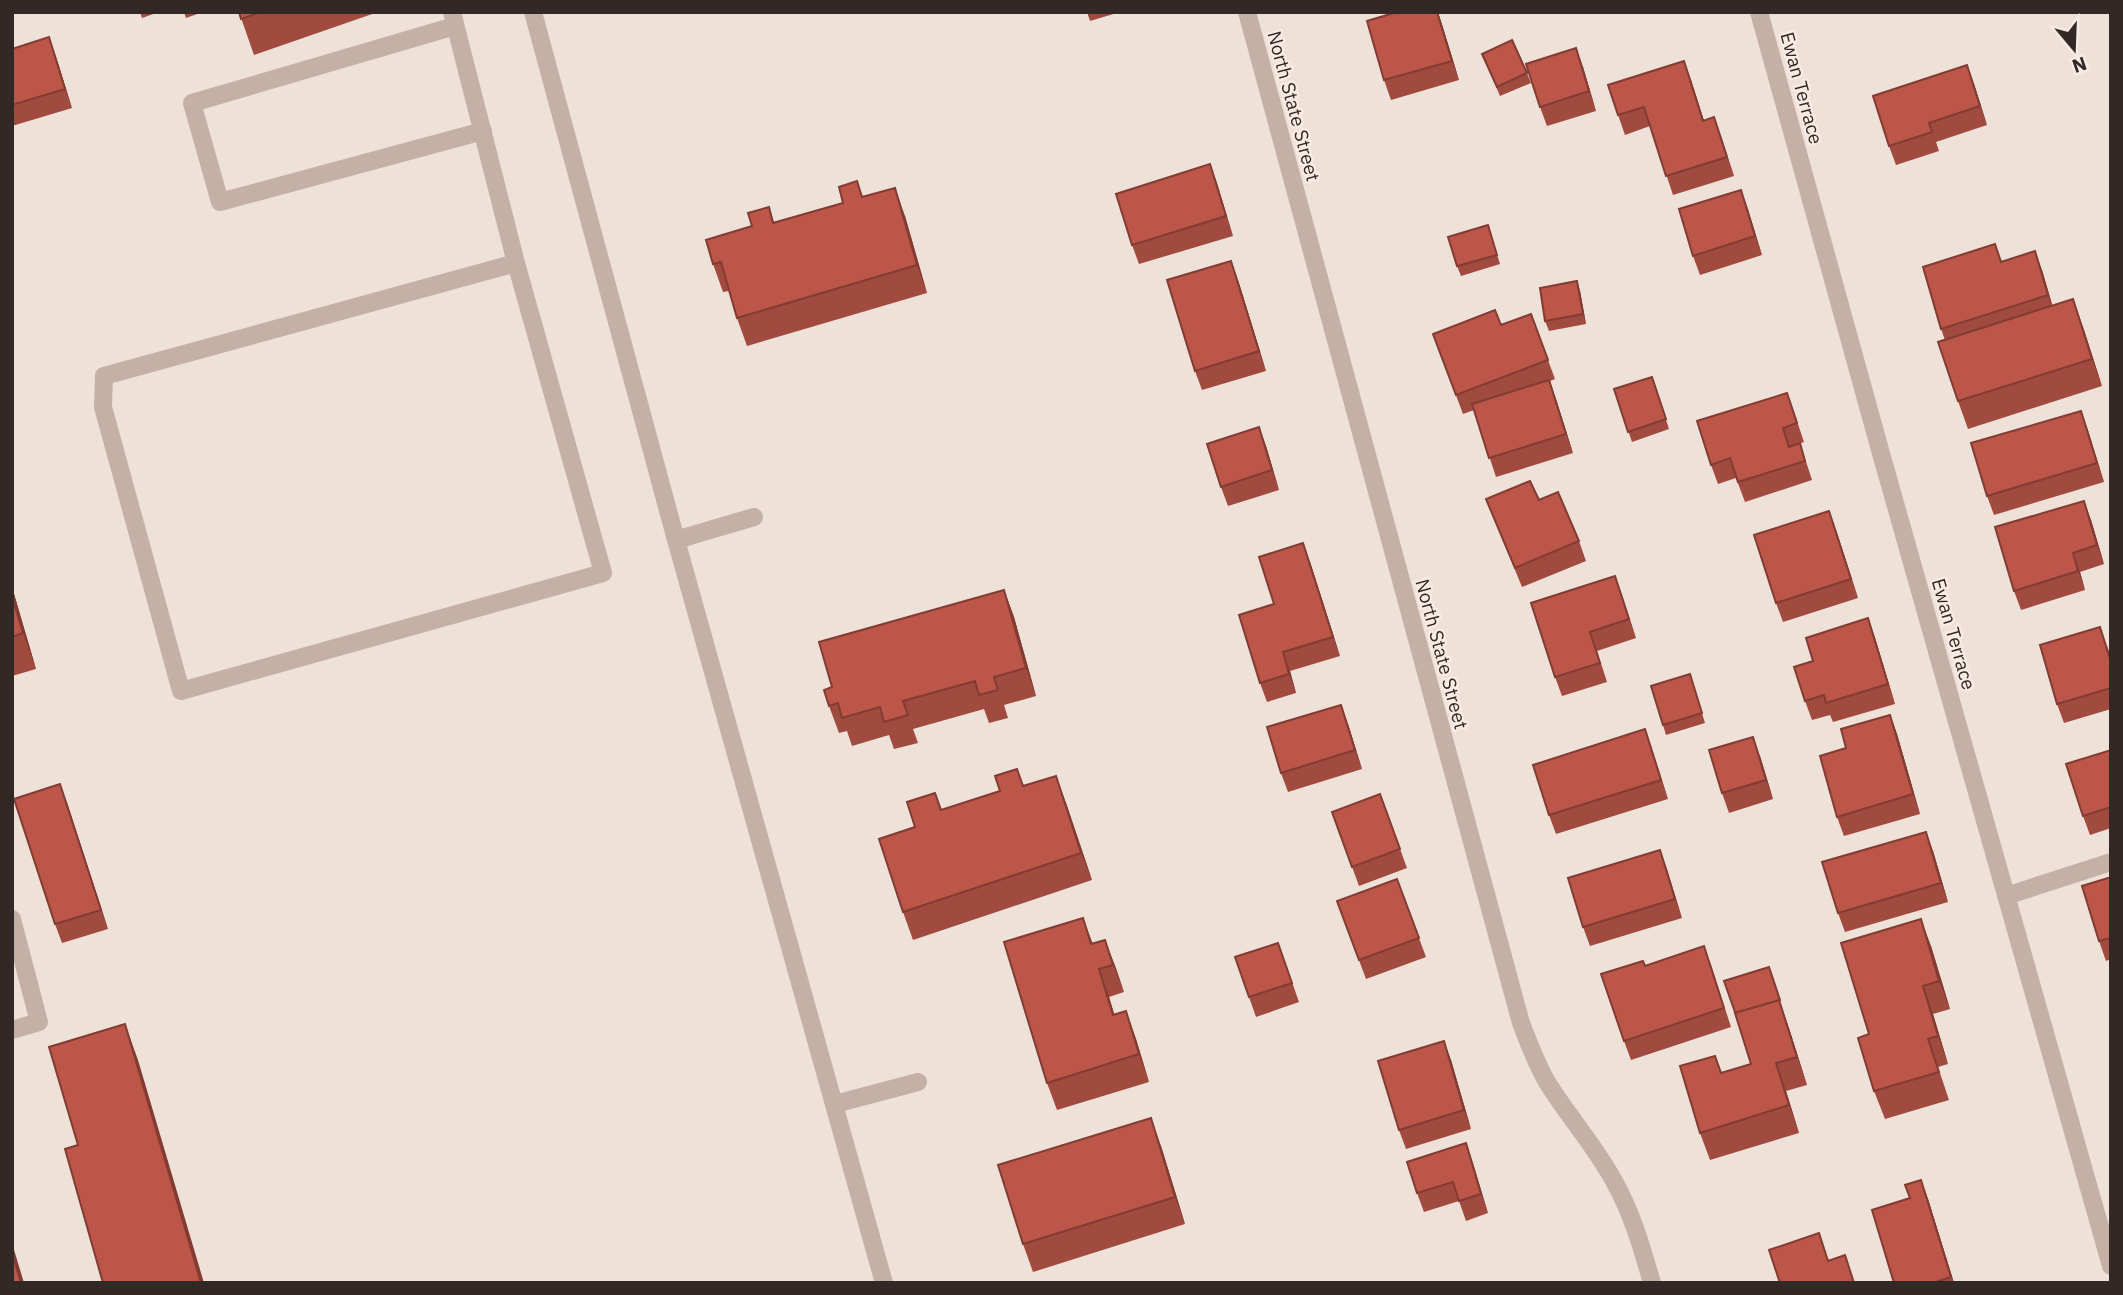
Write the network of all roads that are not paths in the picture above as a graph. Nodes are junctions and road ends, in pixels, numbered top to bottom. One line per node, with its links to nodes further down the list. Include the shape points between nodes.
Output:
1 (533, 12): 8 (street)
2 (1247, 12): 17 (street, North State Street, via 1521,1023 1549,1084 1616,1184 1638,1234)
3 (1759, 12): 10 (street, Ewan Terrace)
4 (454, 19): 5 (street); 5 (street, via 192,103 219,202)
5 (483, 131): 6 (street)
6 (516, 263): 6 (street, via 603,573 181,691 103,407 104,376)
7 (754, 517): 8 (street)
8 (676, 540): 14 (street)
9 (2111, 862): 10 (street)
10 (2006, 896): 15 (street, Ewan Terrace)
11 (12, 919): 12 (street, via 39,1022)
12 (12, 1030)
13 (918, 1082): 14 (street)
14 (835, 1104): 16 (street)
15 (2111, 1266)
16 (884, 1283)
17 (1652, 1283)

